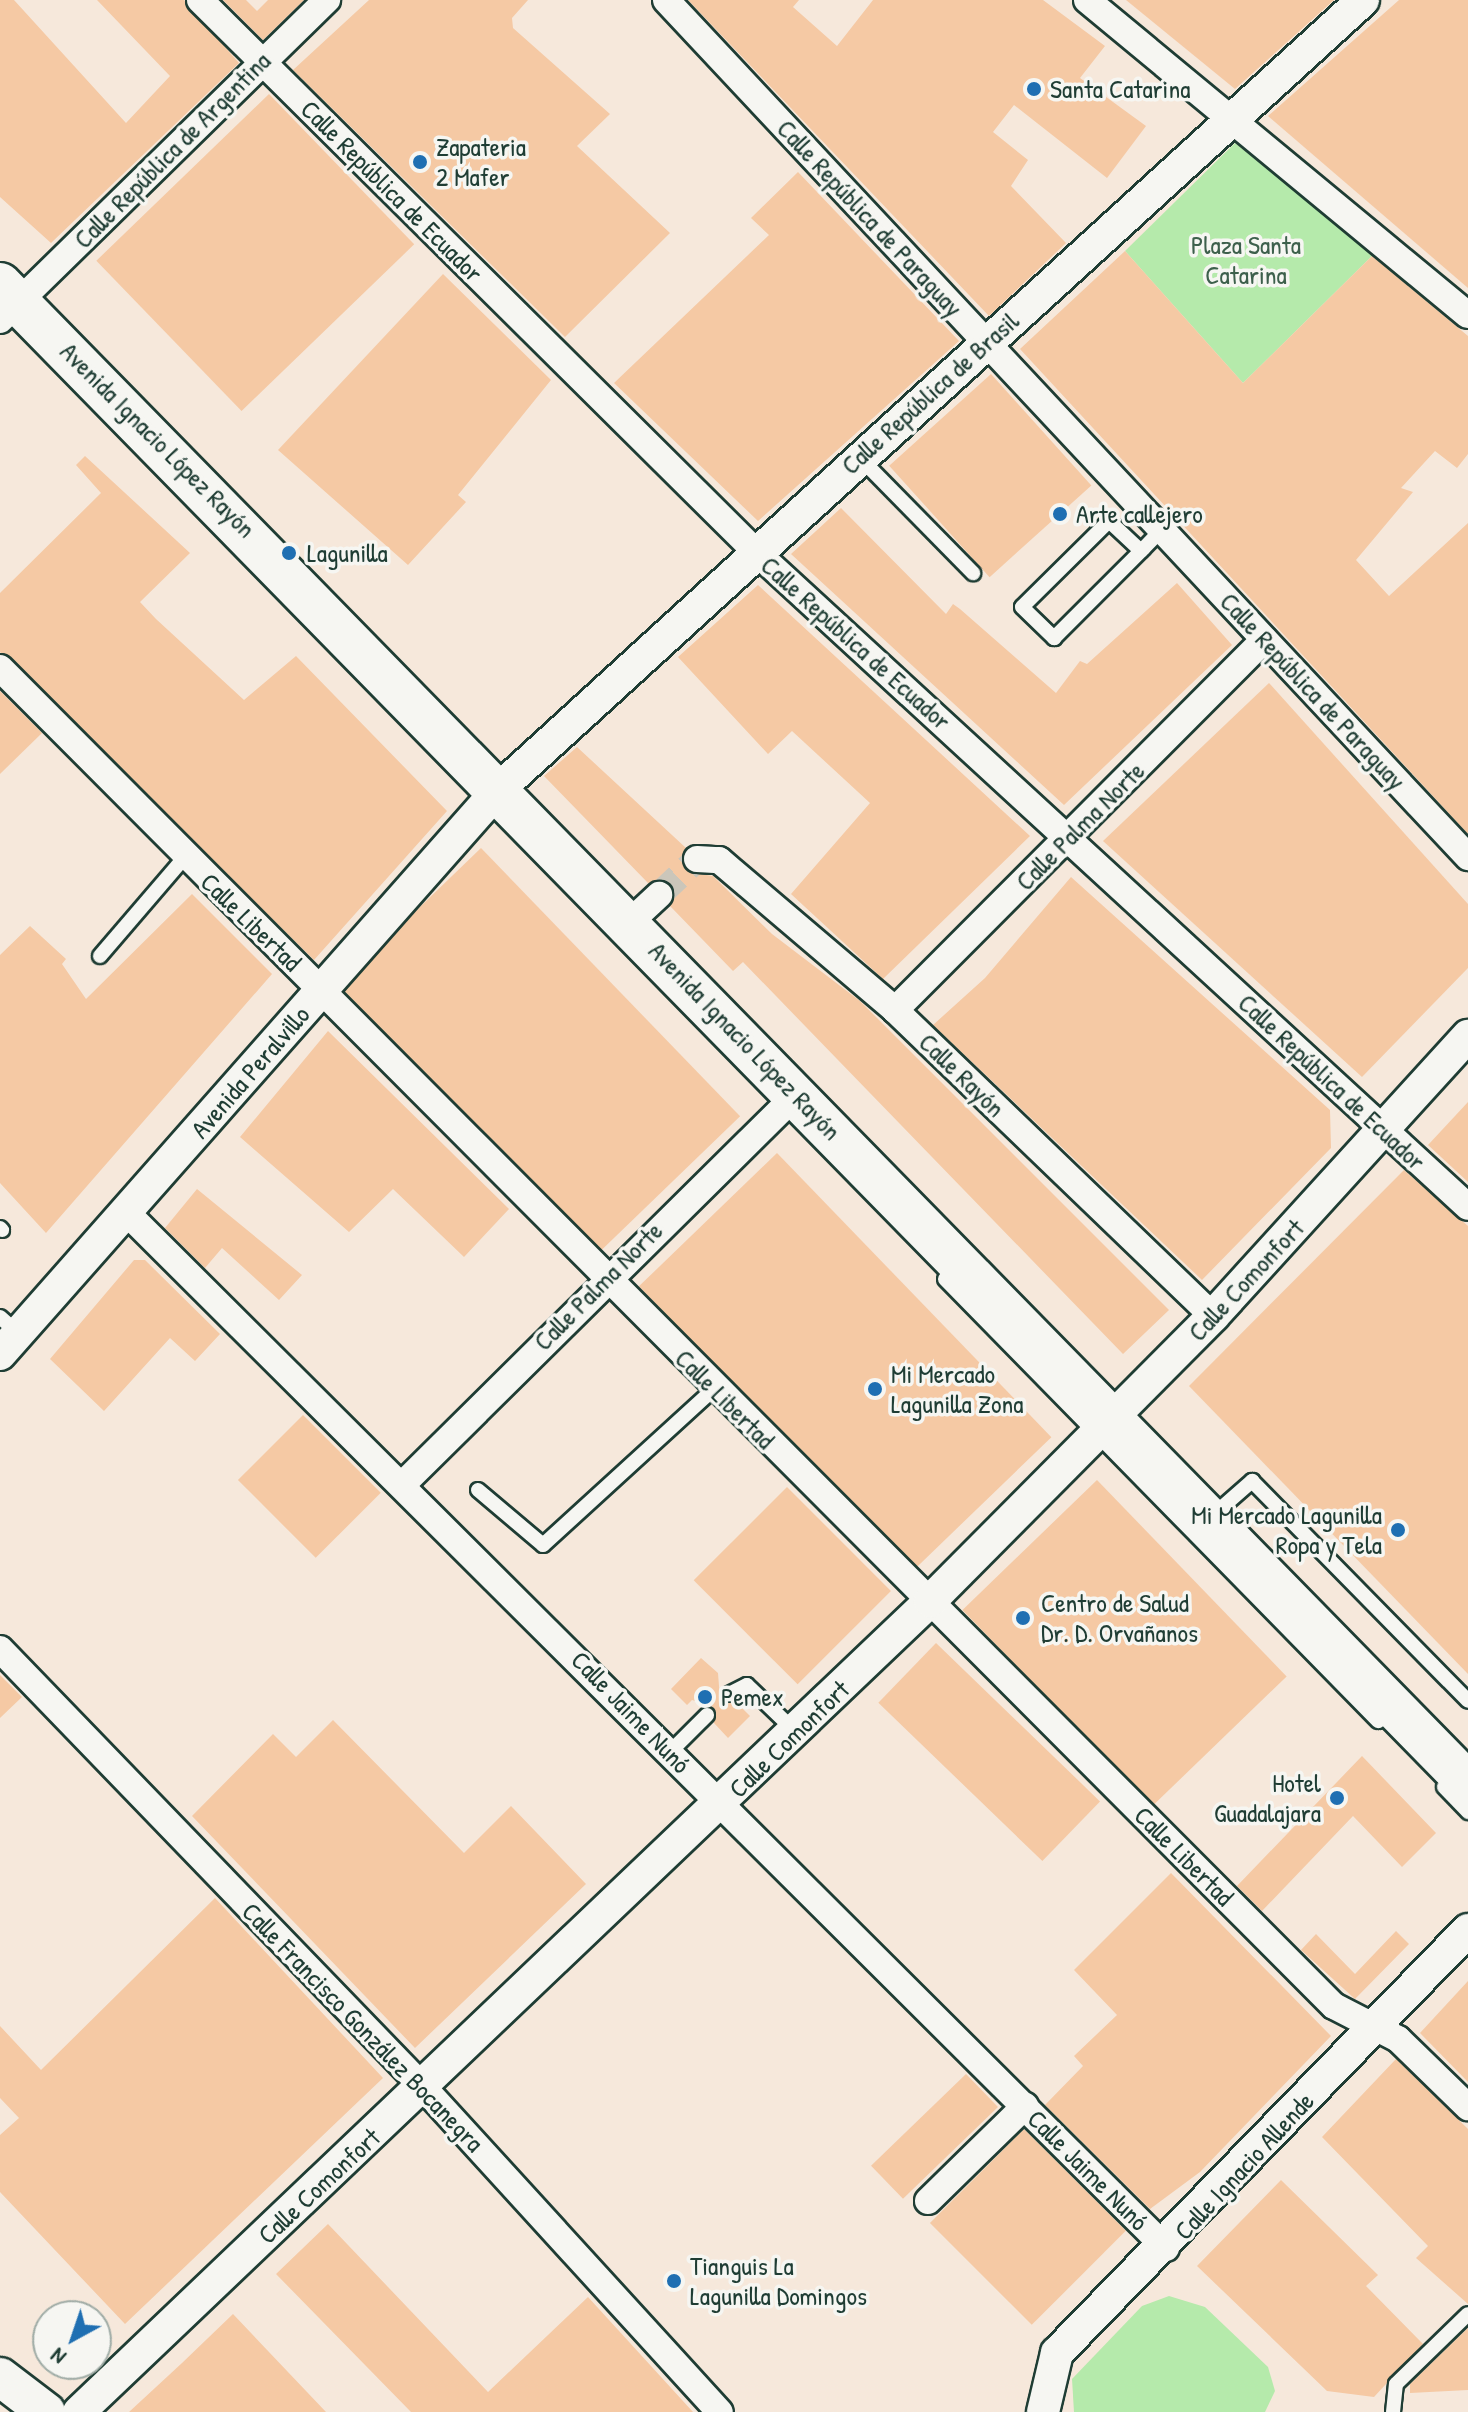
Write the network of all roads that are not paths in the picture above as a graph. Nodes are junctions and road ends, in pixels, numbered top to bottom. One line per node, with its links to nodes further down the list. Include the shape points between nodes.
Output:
1 (200, 0): 6 (street, Calle República de Ecuador)
2 (327, 0): 6 (street, Calle República de Argentina)
3 (666, 0): 10 (street, Calle República de Paraguay)
4 (1087, 0): 7 (street)
5 (1363, 0): 7 (street, Calle República de Brasil)
6 (260, 61): 8 (street, Calle República de Argentina); 15 (street, Calle República de Ecuador)
7 (1231, 120): 9 (street); 10 (street, Calle República de Brasil)
8 (6, 310): 19 (main road, Avenida Ignacio López Rayón)
9 (1468, 315)
10 (987, 342): 12 (street, Calle República de Brasil); 13 (street, Calle República de Paraguay)
11 (49, 361): 19 (lane)
12 (859, 457): 15 (street, Calle República de Brasil); 16 (lane)
13 (1162, 529): 14 (lane); 17 (street, Calle República de Paraguay)
14 (1141, 551): 14 (lane, via 1054,638 1022,607 1109,521)
15 (756, 552): 19 (street, Calle República de Brasil); 20 (street, Calle República de Ecuador)
16 (973, 573)
17 (1264, 640): 20 (street, Calle Palma Norte); 22 (street, Calle República de Paraguay)
18 (0, 668): 21 (street, Calle Libertad)
19 (493, 796): 25 (street, Avenida Peralvillo); 28 (lane); 28 (main road, Avenida Ignacio López Rayón, via 644,908)
20 (1069, 838): 26 (street, Calle Palma Norte); 29 (street, Calle República de Ecuador)
21 (185, 857): 24 (lane); 25 (street, Calle Libertad)
22 (1468, 857)
23 (697, 859): 26 (street, Calle Rayón, via 719,860)
24 (100, 956)
25 (321, 991): 31 (street, Avenida Peralvillo); 33 (street, Calle Libertad)
26 (895, 1010): 34 (street, Calle Rayón)
27 (1468, 1036): 29 (street, Calle Comonfort)
28 (794, 1111): 33 (street, Calle Palma Norte); 37 (main road, Avenida Ignacio López Rayón)
29 (1385, 1132): 30 (street, Calle República de Ecuador); 34 (street, Calle Comonfort)
30 (1468, 1207)
31 (126, 1212): 35 (street, Avenida Peralvillo); 38 (street, Calle Jaime Nunó)
32 (933, 1266): 37 (lane)
33 (603, 1278): 36 (street, Calle Libertad); 38 (street, Calle Palma Norte)
34 (1213, 1316): 37 (street, Calle Comonfort)
35 (6, 1335)
36 (715, 1388): 39 (lane, via 543,1545); 41 (street, Calle Libertad)
37 (1102, 1428): 40 (main road, Avenida Ignacio López Rayón); 41 (street, Calle Comonfort); 47 (lane)
38 (404, 1483): 48 (street, Calle Jaime Nunó)
39 (478, 1490)
40 (1210, 1519): 44 (lane, via 1252,1481); 49 (main road, Avenida Ignacio López Rayón)
41 (930, 1601): 46 (street, Calle Comonfort); 52 (street, Calle Libertad, via 1334,2006)
42 (0, 1649): 53 (street, Calle Francisco González Bocanegra)
43 (729, 1694): 46 (lane, via 747,1685)
44 (1468, 1701)
45 (707, 1715): 48 (lane)
46 (796, 1732): 50 (street, Calle Comonfort)
47 (1391, 1734)
48 (671, 1751): 50 (street, Calle Jaime Nunó)
49 (1461, 1786)
50 (721, 1805): 53 (street, Calle Comonfort); 54 (street, Calle Jaime Nunó)
51 (1468, 1930): 52 (street, Calle Ignacio Allende)
52 (1376, 2026): 55 (street, Calle Libertad); 57 (street, Calle Ignacio Allende)
53 (423, 2087): 61 (street, Calle Comonfort); 62 (street, Calle Francisco González Bocanegra)
54 (1025, 2106): 56 (street); 57 (street, Calle Jaime Nunó)
55 (1468, 2107)
56 (928, 2201)
57 (1166, 2248): 63 (street, Calle Ignacio Allende, via 1057,2353)
58 (1468, 2314): 64 (lane, via 1396,2384)
59 (0, 2377): 60 (main road)
60 (46, 2412)
61 (79, 2412)
62 (720, 2412)
63 (1043, 2412)
64 (1393, 2412)

